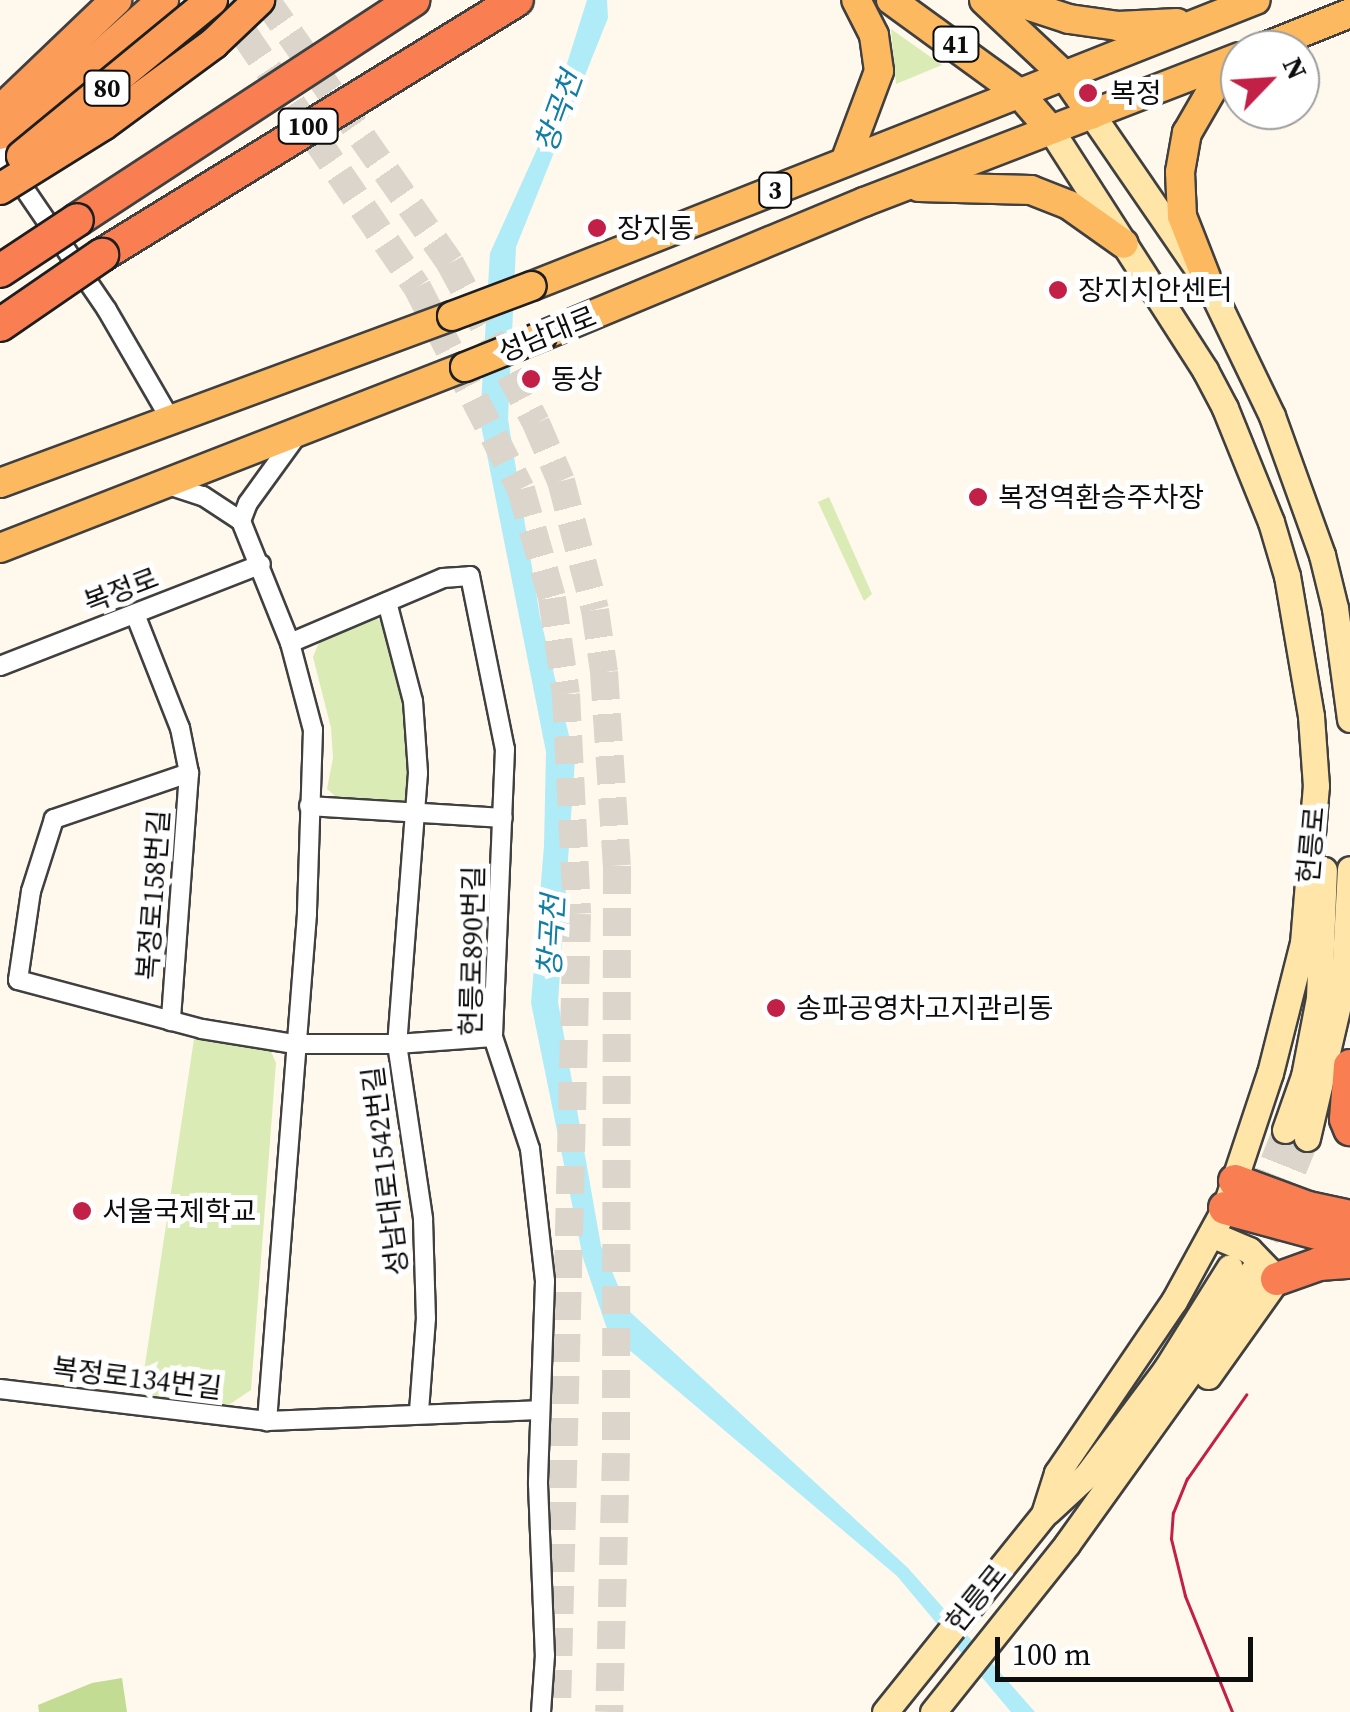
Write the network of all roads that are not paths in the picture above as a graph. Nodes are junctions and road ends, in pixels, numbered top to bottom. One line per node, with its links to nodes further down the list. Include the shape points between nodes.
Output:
1 (116, 0): 19 (highway)
2 (163, 0): 22 (highway, 80)
3 (212, 0): 25 (highway, 80, bridge)
4 (258, 0): 27 (highway, bridge, via 213,44 135,102)
5 (413, 0): 29 (highway, 100, bridge)
6 (517, 0): 31 (highway, 100, bridge)
7 (856, 0): 24 (main road, via 874,35 879,71)
8 (891, 0): 18 (main road, 헌릉로 / 41)
9 (984, 0): 16 (main road, 41)
10 (1011, 0): 13 (main road, via 1118,26)
11 (1256, 0): 13 (main road, 3)
12 (1350, 13): 14 (main road)
13 (1204, 21): 16 (main road, 3)
14 (1308, 30)
15 (1220, 65): 20 (main road, 3)
16 (1065, 76): 18 (main road, 성남대로 / 3); 20 (main road)
17 (1220, 82): 30 (main road, via 1187,133 1180,172 1182,216)
18 (1019, 93): 21 (main road, 헌릉로); 24 (main road, 성남대로 / 3)
19 (0, 111)
20 (1092, 115): 21 (main road, 성남대로 / 3); 30 (main road)
21 (1050, 130): 26 (main road, 성남대로 / 3); 28 (main road, 헌릉로)
22 (0, 134)
23 (0, 153): 32 (street)
24 (845, 162): 32 (main road, 성남대로 / 3, bridge, via 532,286)
25 (0, 174)
26 (903, 186): 28 (main road, via 1031,190 1070,205); 33 (main road, 성남대로 / 3, bridge)
27 (0, 189)
28 (1124, 244): 45 (main road, 헌릉로, via 1226,408 1271,522 1300,640)
29 (0, 271)
30 (1208, 285): 43 (main road, via 1306,504 1336,608)
31 (0, 325)
32 (170, 417): 34 (main road, 성남대로 / 3)
33 (299, 432): 35 (main road, 성남대로 / 3); 36 (street)
34 (0, 483)
35 (166, 484): 36 (street, via 203,496); 37 (main road, 성남대로 / 3)
36 (241, 521): 38 (street)
37 (0, 548)
38 (261, 564): 40 (street, 복정로); 41 (street)
39 (387, 602): 41 (street, 헌릉로890번길); 47 (street, via 413,701); 48 (street, 헌릉로890번길, via 442,578 470,576 505,749)
40 (135, 614): 42 (street, 복정로); 44 (street, 복정로158번길, via 180,728)
41 (290, 643): 46 (street, via 313,730)
42 (0, 666)
43 (1350, 719)
44 (190, 774): 50 (street, 복정로158번길); 50 (street, 복정로158번길, via 54,819 31,891 18,980)
45 (1316, 786): 49 (main road, via 1325,879 1319,998 1296,1134 1344,979); 56 (main road, 헌릉로, via 1303,943 1270,1074)
46 (309, 806): 47 (street); 52 (street)
47 (413, 816): 48 (street); 53 (street)
48 (503, 818): 51 (street, 헌릉로890번길)
49 (1350, 870)
50 (171, 1022): 52 (street, 복정로158번길)
51 (493, 1037): 53 (street, 성남대로1542번길); 62 (street, 헌릉로890번길, via 530,1149 544,1282)
52 (295, 1044): 53 (street, 성남대로1542번길); 64 (street)
53 (398, 1044): 63 (street, 성남대로1542번길, via 423,1219 426,1318)
54 (1350, 1066): 55 (highway)
55 (1350, 1129)
56 (1223, 1208): 57 (highway, via 1308,1208); 58 (highway); 60 (main road, via 1250,1250); 65 (main road, 헌릉로, via 1174,1301 1057,1473)
57 (1350, 1217)
58 (1350, 1242)
59 (1350, 1262): 60 (highway)
60 (1253, 1273): 65 (main road, via 1166,1370 1086,1475); 66 (main road, 헌릉로, via 1128,1485 1067,1544)
61 (0, 1389): 64 (street, 복정로134번길)
62 (538, 1410): 63 (street); 67 (street, 헌릉로890번길)
63 (419, 1412): 64 (street)
64 (267, 1421)
65 (1044, 1514): 68 (main road, 헌릉로)
66 (935, 1709)
67 (541, 1712)
68 (885, 1712)

